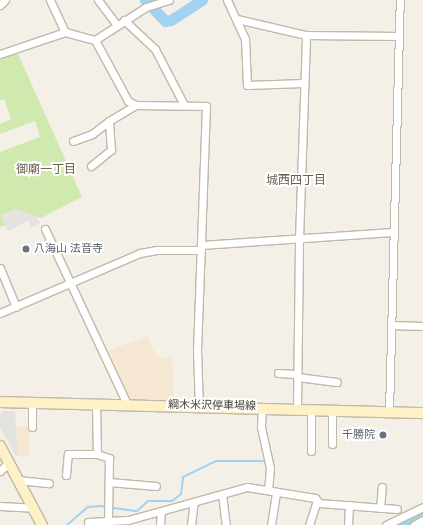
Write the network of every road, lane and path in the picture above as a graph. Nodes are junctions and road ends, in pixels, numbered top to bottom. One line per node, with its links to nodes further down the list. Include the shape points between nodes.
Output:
1 (5, 0): 7 (street)
2 (50, 0): 11 (street)
3 (98, 0): 10 (street)
4 (169, 0): 9 (street, via 146,7)
5 (400, 0): 13 (street)
6 (228, 2): 8 (street)
7 (0, 5)
8 (237, 19): 12 (street); 16 (street, via 245,39 247,85)
9 (124, 20): 10 (street); 18 (street, via 155,49)
10 (117, 25): 14 (street)
11 (65, 32): 14 (street); 15 (street)
12 (306, 35): 13 (street); 16 (street)
13 (399, 36): 23 (street)
14 (95, 40): 17 (street, via 128,102)
15 (0, 54)
16 (304, 83): 24 (street)
17 (136, 105): 18 (street); 19 (street)
18 (184, 105): 25 (street, via 206,106)
19 (109, 121): 20 (street, via 92,134); 21 (street, via 111,150)
20 (73, 141)
21 (91, 166)
22 (45, 229): 27 (street)
23 (393, 232): 24 (street); 30 (street)
24 (299, 239): 25 (street); 33 (street)
25 (201, 248): 27 (street, via 140,253); 39 (street, via 197,350)
26 (0, 268): 28 (street)
27 (73, 283): 28 (street); 38 (street)
28 (16, 308): 29 (street)
29 (0, 313)
30 (391, 325): 31 (street); 44 (street)
31 (423, 326)
32 (278, 373): 33 (street)
33 (297, 376): 34 (street); 41 (street)
34 (337, 382)
35 (0, 402): 36 (main road, 綱木米沢停車場線)
36 (32, 402): 37 (main road, 綱木米沢停車場線); 46 (street)
37 (96, 404): 38 (main road, 綱木米沢停車場線); 50 (street)
38 (127, 404): 39 (main road, 綱木米沢停車場線)
39 (199, 407): 40 (main road, 綱木米沢停車場線)
40 (262, 407): 41 (main road, 綱木米沢停車場線); 59 (street, via 262,427 270,468)
41 (297, 408): 42 (main road, 綱木米沢停車場線)
42 (311, 409): 43 (main road, 綱木米沢停車場線); 49 (street)
43 (332, 410): 44 (main road, 綱木米沢停車場線); 47 (street)
44 (389, 412): 45 (main road, 綱木米沢停車場線)
45 (423, 413)
46 (32, 427)
47 (332, 444)
48 (0, 446): 51 (main road)
49 (311, 450)
50 (97, 454): 53 (street, via 68,454); 56 (street, via 109,458)
51 (9, 462): 52 (street); 54 (main road)
52 (0, 471)
53 (66, 474)
54 (18, 480): 55 (street); 67 (main road)
55 (50, 482)
56 (109, 482): 57 (street); 73 (street)
57 (156, 486)
58 (382, 487): 68 (street)
59 (268, 490): 60 (street); 61 (street, via 247,487)
60 (276, 492): 62 (street, via 315,498); 78 (street)
61 (222, 494): 63 (street); 77 (street)
62 (317, 501): 64 (street); 79 (street)
63 (194, 502): 70 (street); 76 (street)
64 (349, 505): 68 (street); 80 (street)
65 (0, 506): 67 (street)
66 (423, 507): 81 (street)
67 (33, 508): 74 (main road)
68 (380, 508): 69 (street)
69 (397, 509)
70 (161, 511): 73 (street); 75 (street)
71 (423, 520): 82 (street)
72 (88, 522): 73 (street)
73 (107, 524)
74 (42, 525)
75 (160, 525)
76 (191, 525)
77 (226, 525)
78 (271, 525)
79 (309, 525)
80 (348, 525)
81 (386, 525)
82 (414, 525)

